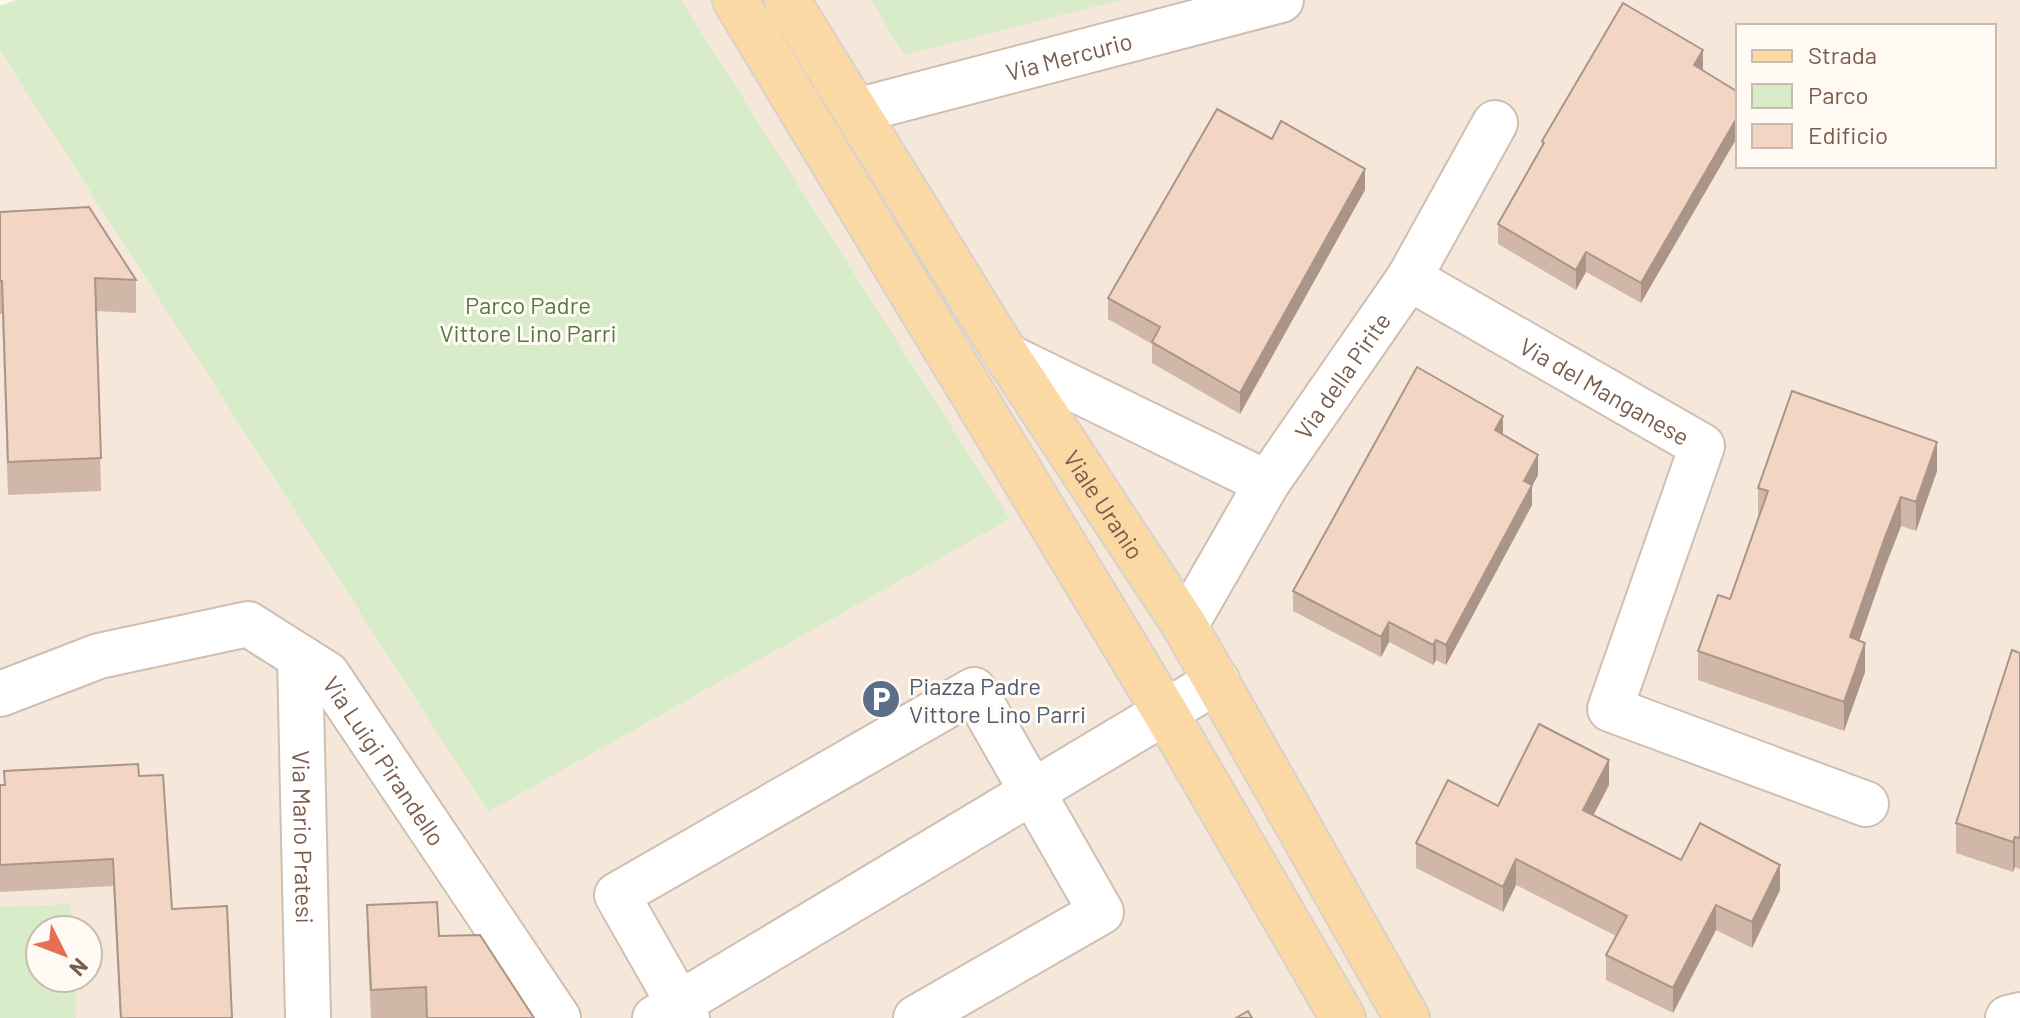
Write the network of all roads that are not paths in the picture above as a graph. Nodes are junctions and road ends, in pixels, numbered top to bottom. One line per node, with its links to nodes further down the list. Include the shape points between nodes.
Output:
1 (735, 0): 13 (main road)
2 (787, 0): 4 (main road, Viale Uranio)
3 (1281, 0): 4 (street, Via Mercurio)
4 (856, 111): 7 (main road, Viale Uranio)
5 (1495, 123): 6 (street, Via della Pirite)
6 (1409, 278): 8 (street, Via della Pirite); 15 (street, Via del Manganese, via 1702,446 1610,709)
7 (1007, 356): 8 (street); 9 (main road, Viale Uranio)
8 (1267, 483): 9 (street, Via della Pirite)
9 (1185, 626): 11 (main road, Viale Uranio)
10 (300, 657): 12 (street, Via Luigi Pirandello, via 248,624 99,656); 18 (street, Via Mario Pratesi); 19 (street, Via Luigi Pirandello, via 327,674)
11 (1217, 681): 13 (street); 22 (main road, Viale Uranio)
12 (0, 694)
13 (1165, 712): 14 (street); 21 (main road)
14 (1033, 792): 16 (street); 16 (street, via 974,690 617,895); 20 (street, via 1101,912)
15 (1866, 804)
16 (674, 1013)
17 (2020, 1015): 23 (street)
18 (308, 1018)
19 (558, 1018)
20 (916, 1018)
21 (1343, 1018)
22 (1407, 1018)
23 (2008, 1018)

